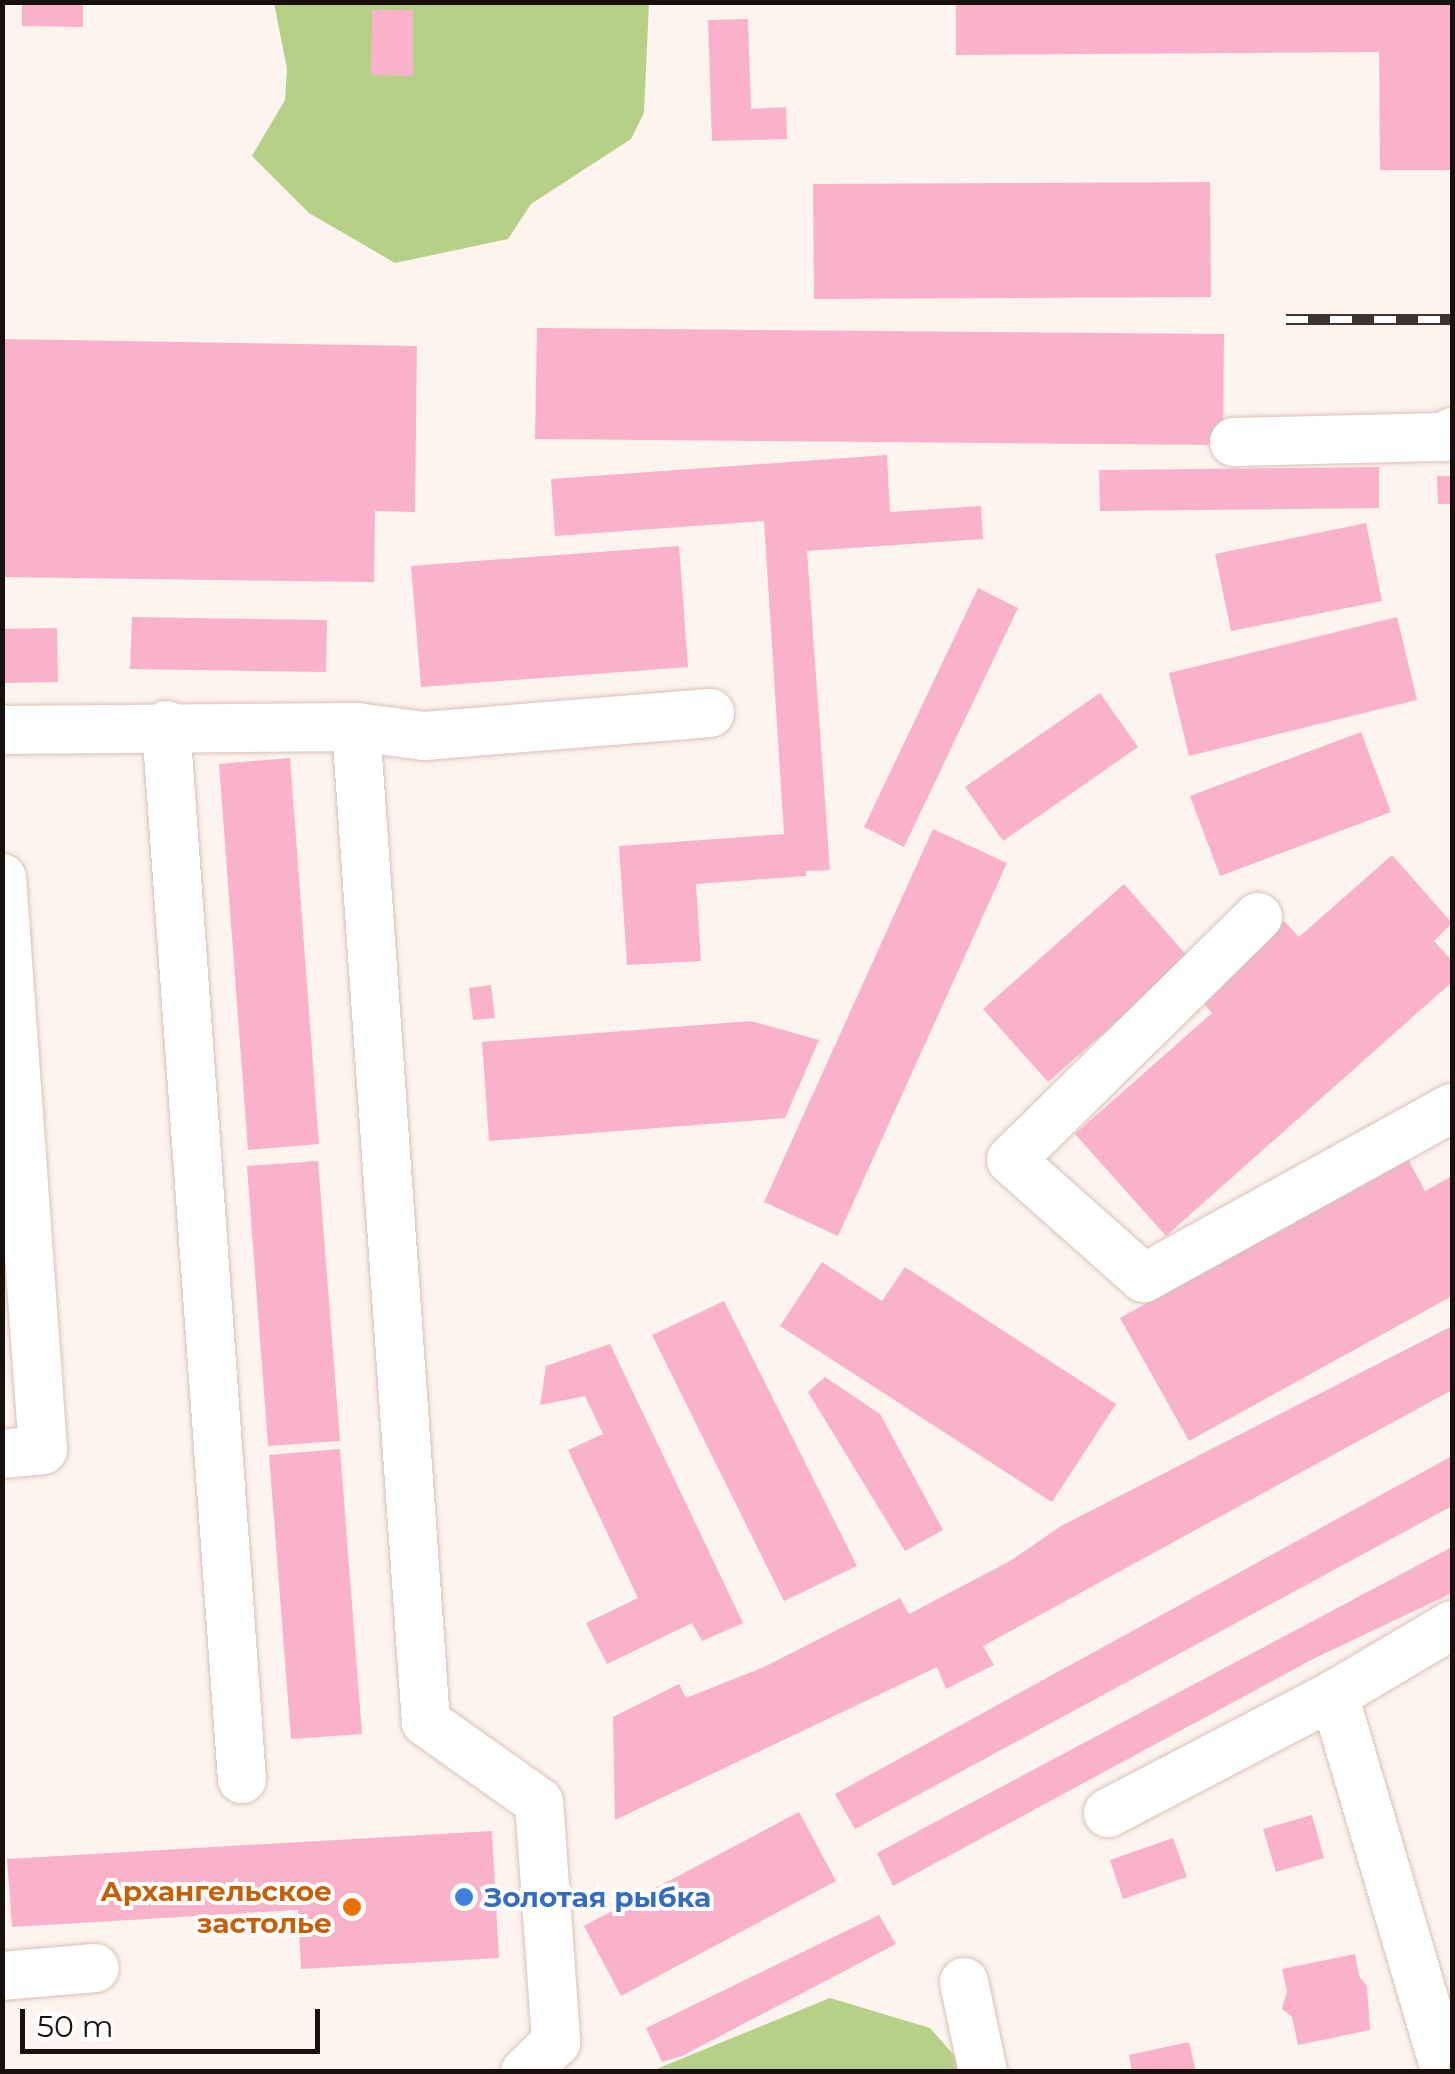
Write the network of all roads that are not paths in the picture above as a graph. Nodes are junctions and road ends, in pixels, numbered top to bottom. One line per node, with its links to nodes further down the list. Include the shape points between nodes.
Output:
1 (1452, 432): 2 (street)
2 (1234, 442)
3 (710, 714): 5 (street, via 424,736)
4 (166, 726): 5 (street); 6 (street); 13 (street)
5 (356, 727): 18 (street, via 426,1722 539,1802 556,2042)
6 (2, 730)
7 (2, 878): 10 (street, via 42,1450)
8 (1258, 917): 9 (street, via 1011,1160 1144,1278)
9 (1452, 1108)
10 (2, 1454)
11 (1452, 1624): 12 (street)
12 (1334, 1695): 14 (street); 20 (street)
13 (242, 1779)
14 (1108, 1813)
15 (95, 1968): 16 (street)
16 (2, 1976)
17 (964, 1982): 19 (street)
18 (525, 2072)
19 (983, 2072)
20 (1446, 2072)

